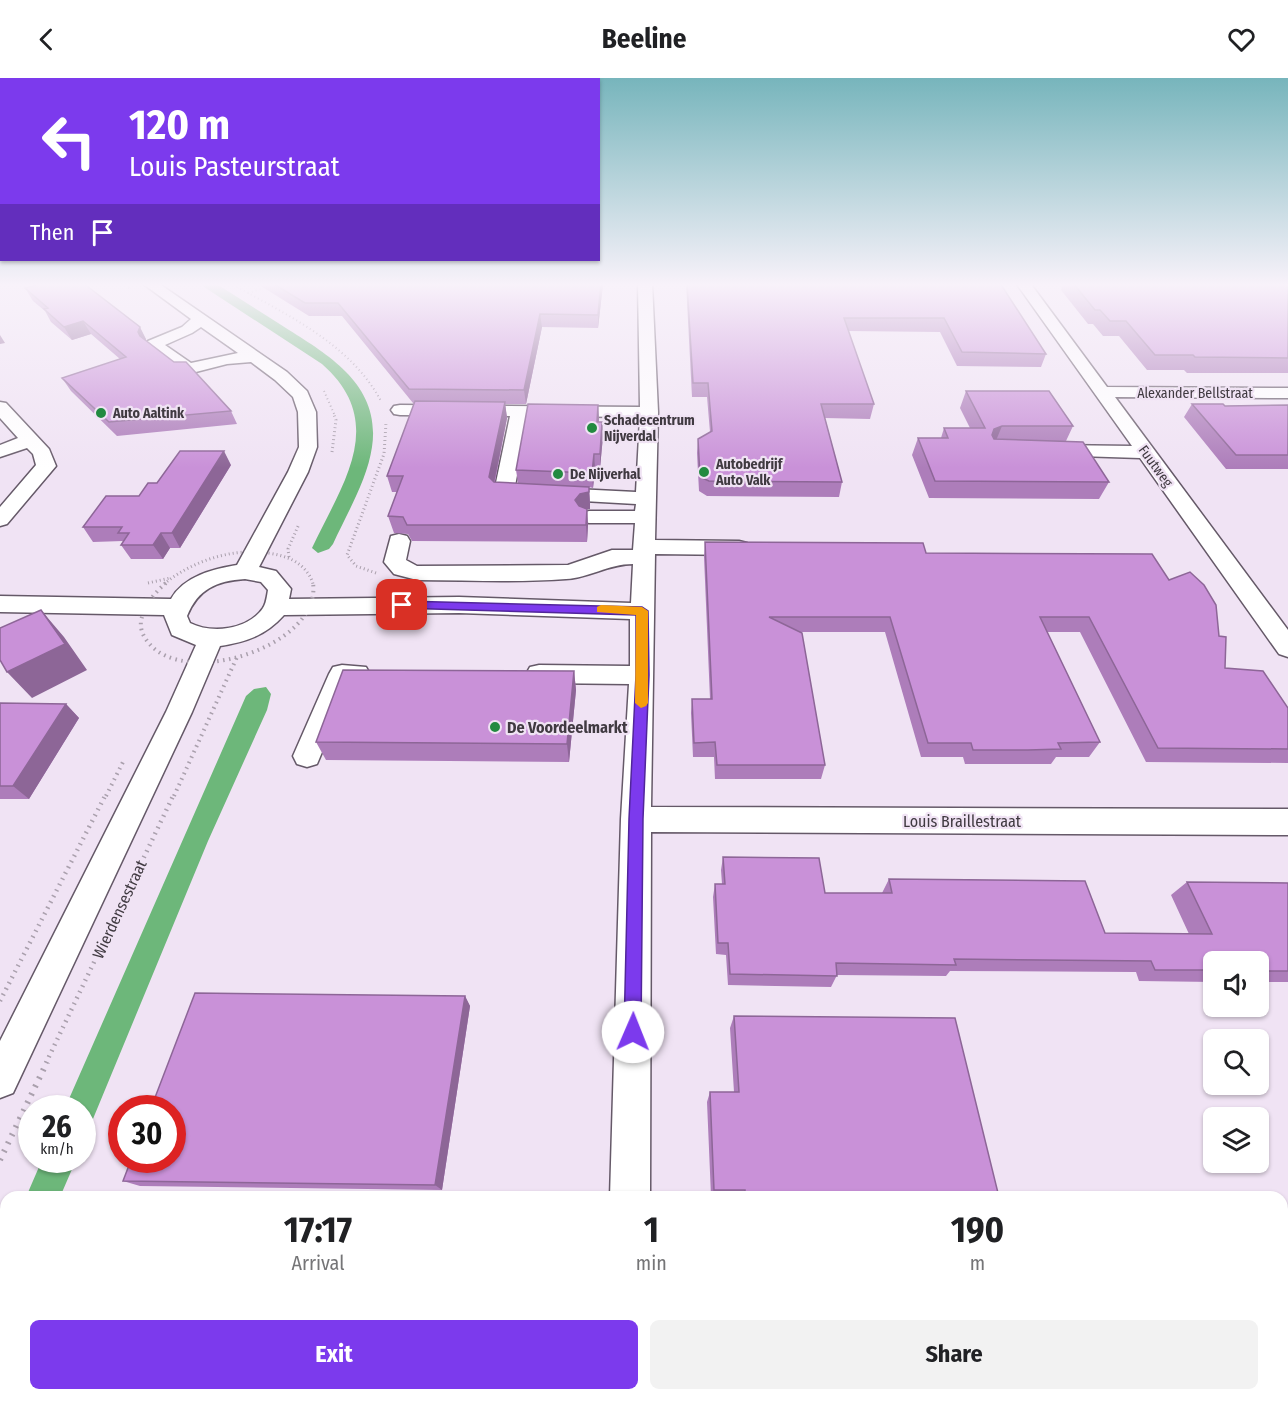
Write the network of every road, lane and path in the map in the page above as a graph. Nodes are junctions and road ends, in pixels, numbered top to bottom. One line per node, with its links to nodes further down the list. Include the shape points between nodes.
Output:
1 (155, 345): 6 (street, via 188,369)
2 (237, 345): 6 (street)
3 (327, 345): 9 (path, via 367,375)
4 (647, 345): 13 (street)
5 (1068, 345): 7 (street, Fuutweg)
6 (254, 357): 24 (street, via 296,388 309,424 308,447 298,472)
7 (1102, 392): 8 (street, Alexander Bellstraat); 17 (street, Fuutweg)
8 (1288, 393)
9 (382, 405)
10 (0, 407): 14 (street)
11 (520, 411): 12 (street); 13 (street); 18 (street, via 504,492)
12 (392, 412): 30 (path, via 384,454 347,555 356,566)
13 (649, 412): 18 (street)
14 (30, 440): 15 (street); 20 (street, via 42,453 46,466)
15 (0, 451)
16 (1030, 451): 17 (street)
17 (1145, 452): 39 (street, Fuutweg)
18 (646, 507): 19 (street); 25 (street)
19 (589, 517)
20 (0, 520)
21 (399, 541): 27 (street, via 395,562 402,569 417,573 568,572)
22 (229, 548): 26 (path)
23 (761, 548): 25 (street)
24 (256, 551): 26 (path); 29 (street); 36 (path, via 279,554 303,565 314,584)
25 (644, 552): 27 (street); 37 (street)
26 (225, 555): 33 (path, via 180,572)
27 (612, 557): 28 (street)
28 (416, 558)
29 (245, 572): 34 (street, via 276,582 280,589); 35 (street, via 224,574 204,582)
30 (379, 574)
31 (0, 604): 32 (street)
32 (46, 604): 33 (street); 38 (street)
33 (146, 605): 35 (street); 40 (path, via 142,636 150,647)
34 (278, 606): 36 (street); 40 (street, via 248,631)
35 (177, 607): 40 (street, via 177,624 192,636)
36 (310, 607): 37 (street, via 459,605); 41 (path, via 286,634)
37 (642, 611): 44 (street)
38 (28, 628)
39 (1288, 648)
40 (190, 657): 41 (path); 50 (street, Wierdensestraat)
41 (237, 657): 51 (path, Wierdensestraat)
42 (377, 674): 46 (street, via 342,674)
43 (515, 674): 44 (street)
44 (642, 675): 47 (street)
45 (128, 753): 49 (path)
46 (308, 756)
47 (636, 819): 48 (street, Louis Braillestraat); 52 (street)
48 (1288, 822)
49 (0, 1001)
50 (0, 1080)
51 (0, 1160)
52 (630, 1191)

